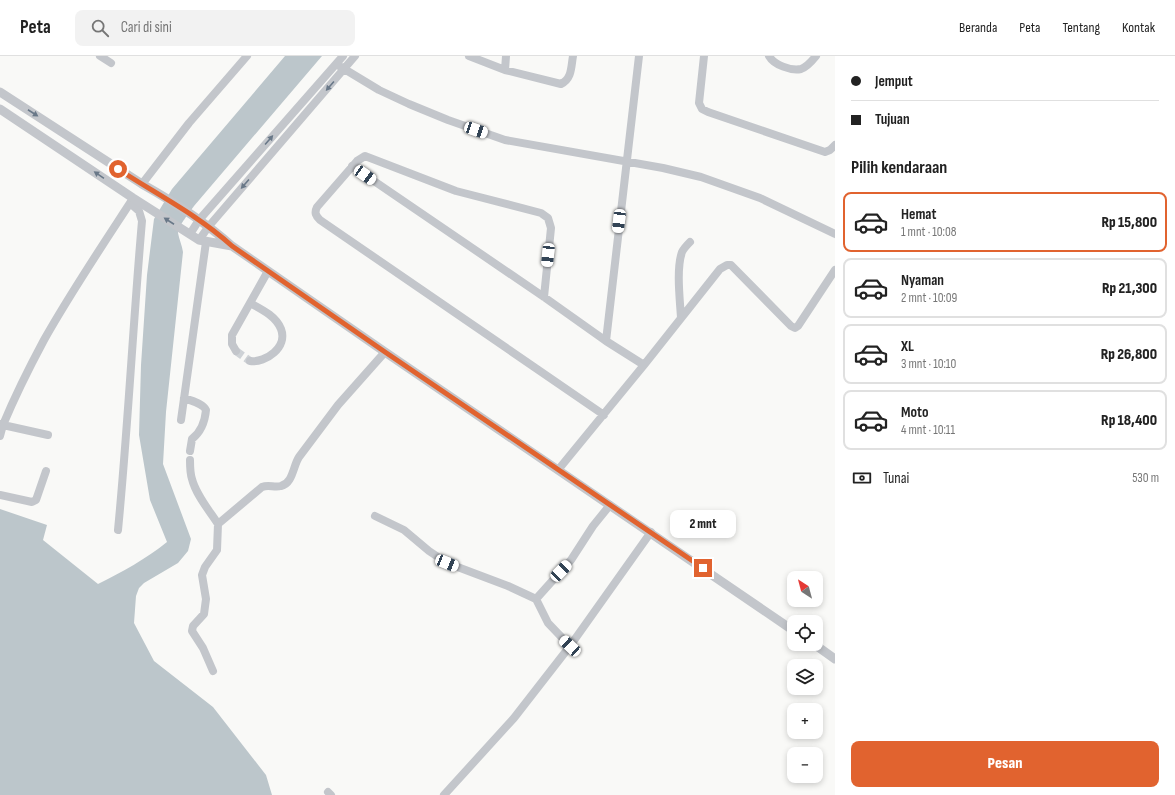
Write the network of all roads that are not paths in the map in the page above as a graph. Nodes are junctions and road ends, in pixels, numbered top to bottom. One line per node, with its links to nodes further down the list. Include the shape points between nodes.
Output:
1 (100, 56): 12 (street)
2 (247, 56): 21 (street, via 189,123)
3 (343, 56): 13 (street)
4 (355, 56): 14 (street)
5 (469, 56): 15 (street)
6 (506, 56): 15 (street)
7 (573, 56): 15 (street, via 569,77 561,84)
8 (639, 56): 19 (street)
9 (704, 56): 18 (street, via 699,103 702,109 825,152)
10 (769, 56): 11 (street, via 776,64 800,69 807,66)
11 (816, 56)
12 (111, 63)
13 (336, 64): 14 (street); 23 (street, one-way to 13)
14 (344, 70): 19 (street, via 409,104 505,140); 24 (street, one-way to 24)
15 (505, 70)
16 (0, 92): 21 (street, one-way to 21)
17 (0, 109): 22 (street, one-way to 17)
18 (835, 145)
19 (626, 162): 26 (street, via 701,177 734,188 785,209); 35 (street)
20 (352, 166): 32 (street); 32 (street, via 362,157 368,157 456,192 544,215 548,218 551,228); 41 (street, via 317,207 315,214 320,220)
21 (142, 184): 23 (street)
22 (131, 201): 25 (street, one-way to 22, via 155,212); 43 (street, via 45,339); 54 (street, via 139,211 142,221)
23 (195, 218): 24 (street); 25 (street)
24 (208, 226): 27 (street); 29 (street)
25 (186, 232): 27 (street)
26 (835, 234)
27 (203, 241): 29 (street); 40 (street)
28 (690, 242): 34 (street, via 682,253 680,266)
29 (232, 246): 31 (street)
30 (835, 270): 34 (street, via 795,328 731,265 720,269)
31 (268, 271): 33 (street); 37 (street)
32 (544, 297): 35 (street)
33 (250, 303): 36 (street, via 232,335 232,344); 38 (street, via 274,319 282,335 277,351 262,361)
34 (681, 318): 39 (street)
35 (606, 341): 39 (street)
36 (236, 351)
37 (385, 352): 48 (street); 53 (street, via 338,405 299,457 288,482 282,486 270,485 262,488)
38 (250, 361)
39 (644, 365): 41 (street)
40 (184, 398): 42 (street); 46 (street, via 205,406 206,410 200,432 192,439)
41 (604, 415): 48 (street)
42 (181, 420)
43 (1, 425): 44 (street); 45 (street)
44 (48, 435)
45 (0, 436)
46 (190, 451)
47 (190, 460): 53 (street, via 192,481)
48 (558, 470): 51 (street)
49 (46, 471): 50 (street, via 36,500 32,502)
50 (0, 495)
51 (610, 505): 55 (street); 56 (street, via 593,526 572,560)
52 (375, 516): 56 (street, via 404,530 447,563)
53 (218, 524): 61 (street, via 217,550 202,575 206,599 204,614 193,626 192,632 203,648)
54 (118, 530)
55 (651, 532): 57 (street); 58 (street)
56 (536, 599): 58 (street, via 548,623)
57 (787, 625)
58 (570, 646): 62 (street, via 514,718)
59 (823, 650): 60 (street)
60 (835, 659)
61 (213, 671)
62 (444, 795)

